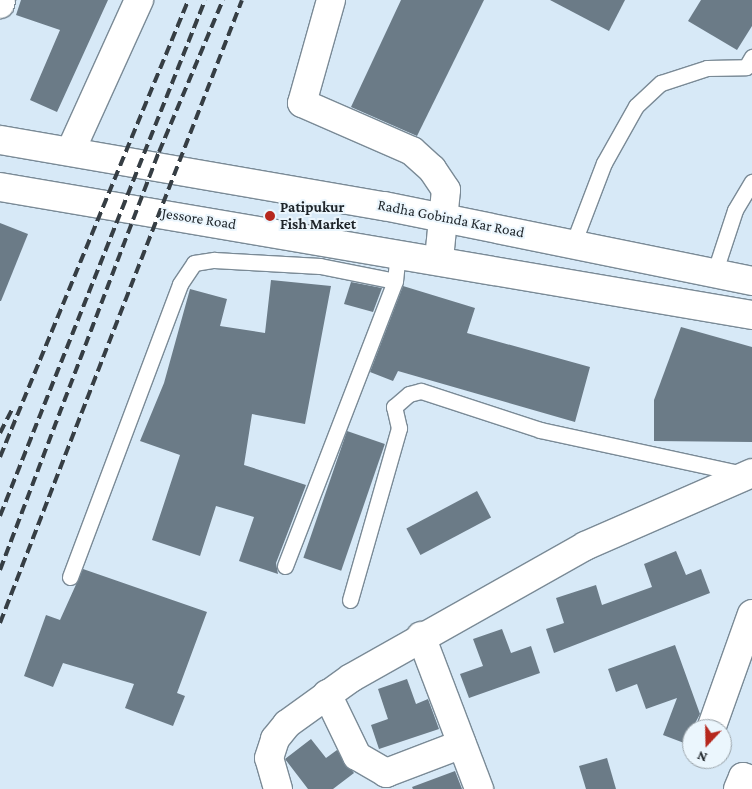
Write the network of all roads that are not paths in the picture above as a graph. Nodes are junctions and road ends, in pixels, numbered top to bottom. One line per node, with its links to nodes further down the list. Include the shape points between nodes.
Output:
1 (2, 0): 4 (street)
2 (139, 0): 7 (street)
3 (331, 0): 10 (street, via 302,103 412,151 446,190)
4 (0, 4)
5 (752, 57): 11 (lane, via 746,67 707,68 660,83 636,106 604,163)
6 (0, 140): 7 (street, Radha Gobinda Kar Road)
7 (71, 150): 10 (street, Radha Gobinda Kar Road)
8 (752, 182): 14 (lane, via 735,210)
9 (0, 187): 12 (street, Jessore Road)
10 (446, 218): 11 (street, Radha Gobinda Kar Road); 13 (street)
11 (574, 244): 14 (street, Radha Gobinda Kar Road)
12 (398, 252): 13 (street, Jessore Road); 15 (lane)
13 (439, 260): 17 (street, Jessore Road)
14 (714, 274): 16 (street, Radha Gobinda Kar Road)
15 (396, 281): 19 (lane); 20 (lane, via 320,266 214,260 194,263 180,284)
16 (752, 281)
17 (752, 315)
18 (750, 474): 21 (lane, via 540,430 421,391 409,394 394,407 399,428); 23 (street, via 585,546)
19 (285, 566)
20 (70, 578)
21 (350, 600)
22 (752, 614): 25 (street)
23 (421, 636): 24 (street); 26 (street)
24 (328, 694): 26 (street, via 357,756 386,773); 28 (street, via 287,724 275,739 269,758)
25 (715, 719)
26 (462, 744): 29 (street)
27 (752, 780): 30 (street, via 743,777)
28 (278, 789)
29 (479, 789)
30 (738, 789)

